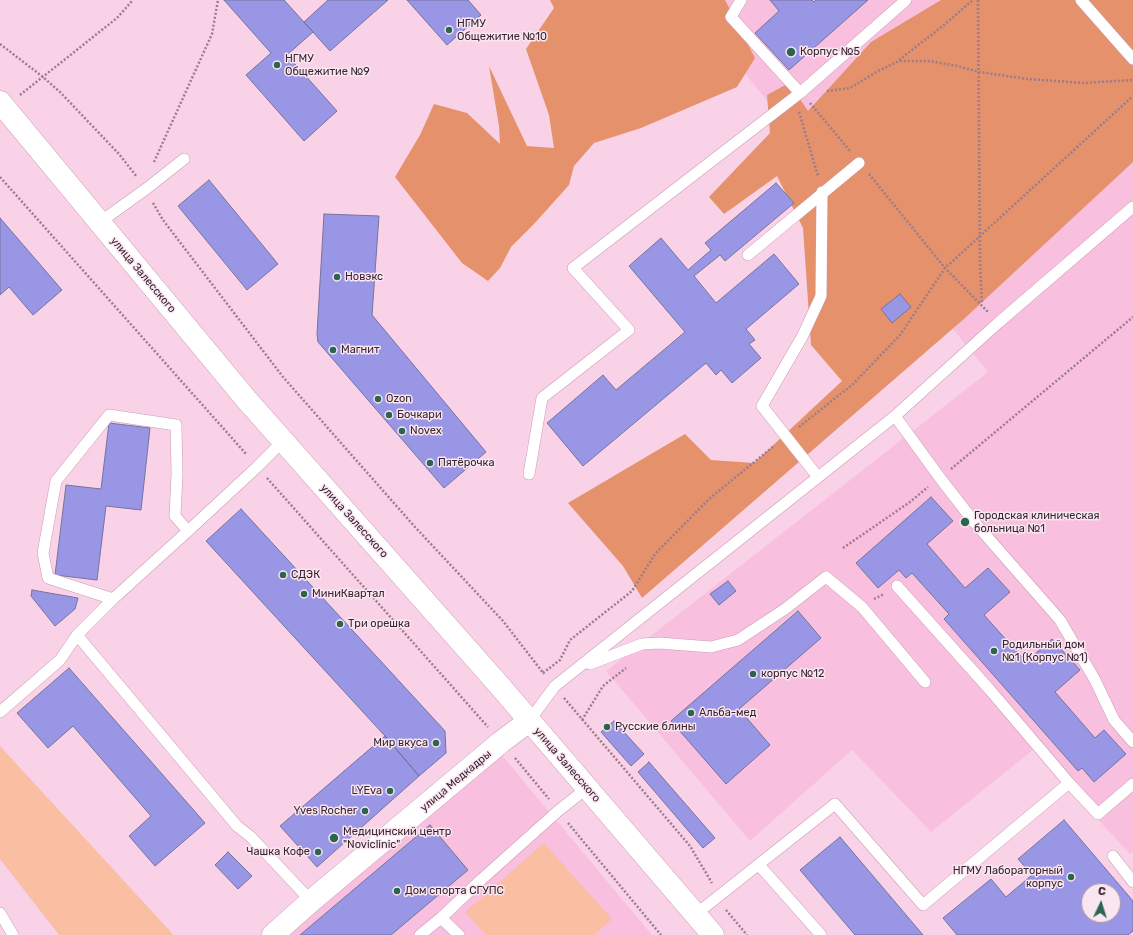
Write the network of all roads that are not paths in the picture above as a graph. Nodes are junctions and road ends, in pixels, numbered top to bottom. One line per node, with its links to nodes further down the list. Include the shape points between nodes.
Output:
1 (741, 0): 5 (lane, via 731,17)
2 (906, 0): 5 (lane)
3 (1081, 0): 4 (lane)
4 (1133, 59)
5 (798, 95): 15 (lane, via 573,268 629,330 542,398)
6 (2, 105): 11 (main road, улица Залесского)
7 (184, 159): 11 (lane)
8 (860, 163): 9 (lane)
9 (822, 192): 12 (lane); 16 (lane, via 821,296 802,337 762,406)
10 (1133, 208): 13 (lane, via 998,323)
11 (100, 222): 14 (main road, улица Залесского)
12 (748, 255)
13 (895, 416): 16 (lane); 25 (lane, via 975,523 1060,620 1095,680 1114,720)
14 (282, 441): 17 (lane); 24 (main road, улица Залесского)
15 (529, 474)
16 (818, 477): 21 (lane)
17 (188, 531): 19 (lane); 19 (lane, via 174,516 177,474 176,425 109,415 56,481 43,553 48,578)
18 (897, 586): 26 (lane)
19 (113, 599): 20 (lane)
20 (78, 635): 23 (lane, via 60,660); 32 (lane, via 237,826 251,837)
21 (580, 668): 22 (lane, via 642,644 711,647 738,640 785,609 826,577 862,607); 24 (lane, via 555,686)
22 (924, 682)
23 (0, 712)
24 (529, 721): 28 (main road, улица Залесского); 32 (main road, улица Медкадры)
25 (1133, 742)
26 (1069, 783): 27 (lane, via 1098,814); 30 (lane, via 923,905 835,804)
27 (1133, 784)
28 (587, 788): 34 (main road, улица Залесского); 35 (lane, via 558,811)
29 (1113, 856): 31 (lane)
30 (759, 865): 34 (lane); 41 (lane)
31 (1133, 882)
32 (311, 900): 37 (main road, улица Медкадры)
33 (0, 913): 36 (lane)
34 (696, 914): 40 (main road, улица Залесского)
35 (441, 918): 38 (lane); 39 (lane)
36 (13, 935)
37 (274, 935)
38 (420, 935)
39 (458, 935)
40 (713, 935)
41 (821, 935)

